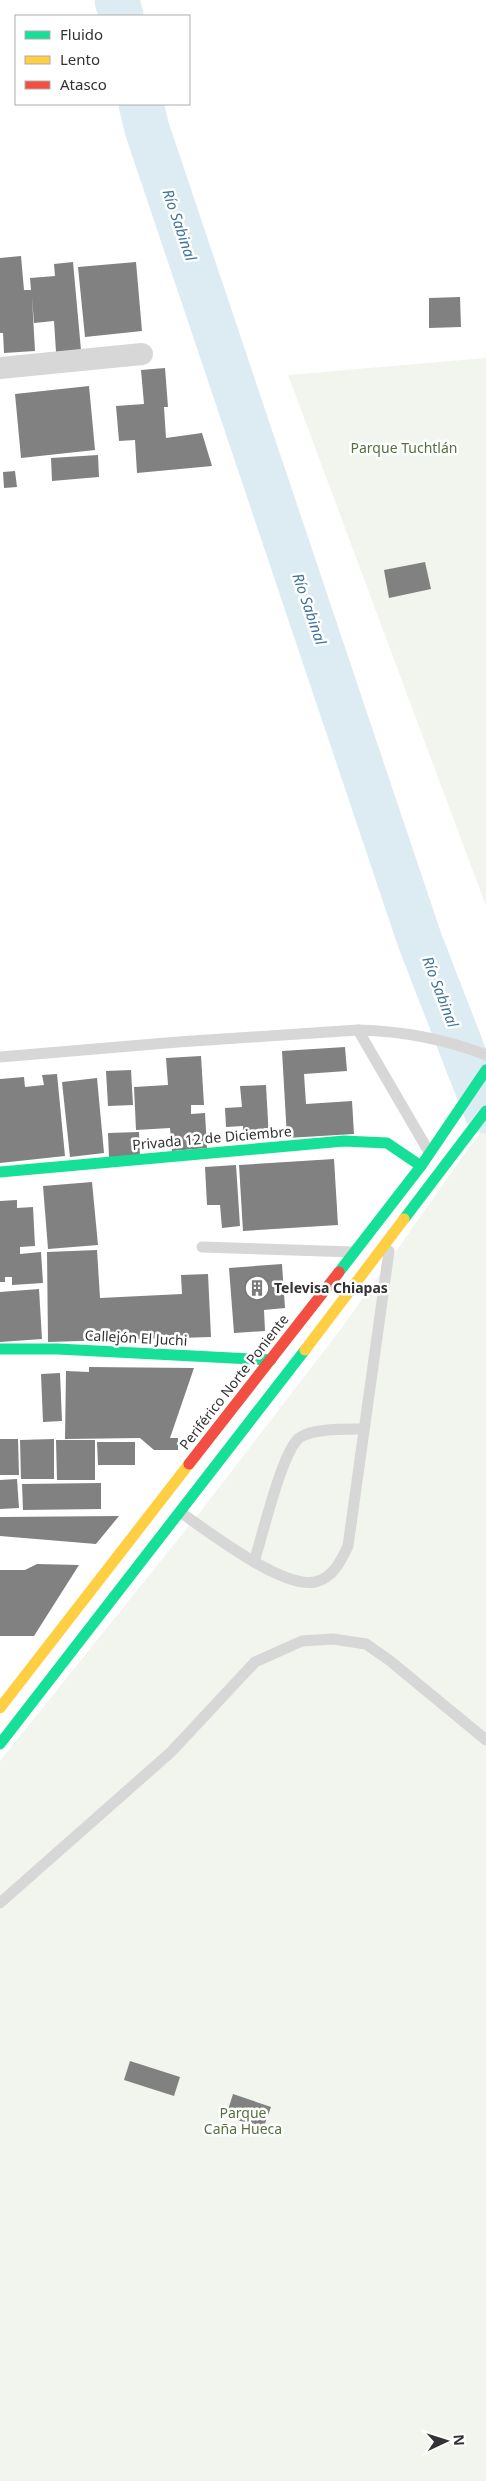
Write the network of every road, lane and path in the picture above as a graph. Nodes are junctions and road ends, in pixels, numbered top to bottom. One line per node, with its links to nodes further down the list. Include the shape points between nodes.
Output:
1 (142, 354): 2 (street)
2 (0, 368)
3 (358, 1030): 4 (lane, via 396,1031); 5 (lane); 8 (lane)
4 (486, 1055)
5 (0, 1057)
6 (486, 1071): 8 (main road, Periférico Norte Poniente)
7 (486, 1111): 11 (main road)
8 (430, 1154): 9 (main road, Periférico Norte Poniente)
9 (421, 1166): 10 (main road, Privada 12 de Diciembre, via 387,1143 344,1141); 13 (main road, Periférico Norte Poniente)
10 (0, 1172)
11 (391, 1237): 16 (lane); 17 (main road)
12 (202, 1247): 13 (lane)
13 (355, 1252): 15 (main road, Periférico Norte Poniente)
14 (0, 1350): 15 (main road, Callejón El Juchi, via 58,1349)
15 (271, 1360): 19 (main road, Periférico Norte Poniente)
16 (364, 1429): 18 (lane, via 325,1430 300,1438 287,1457); 18 (lane, via 348,1546 336,1569 315,1582 291,1580)
17 (180, 1512): 18 (lane); 21 (main road)
18 (254, 1562)
19 (0, 1708)
20 (486, 1740): 22 (lane, via 366,1644 334,1639 302,1641 255,1662 171,1752)
21 (0, 1744)
22 (0, 1903)

